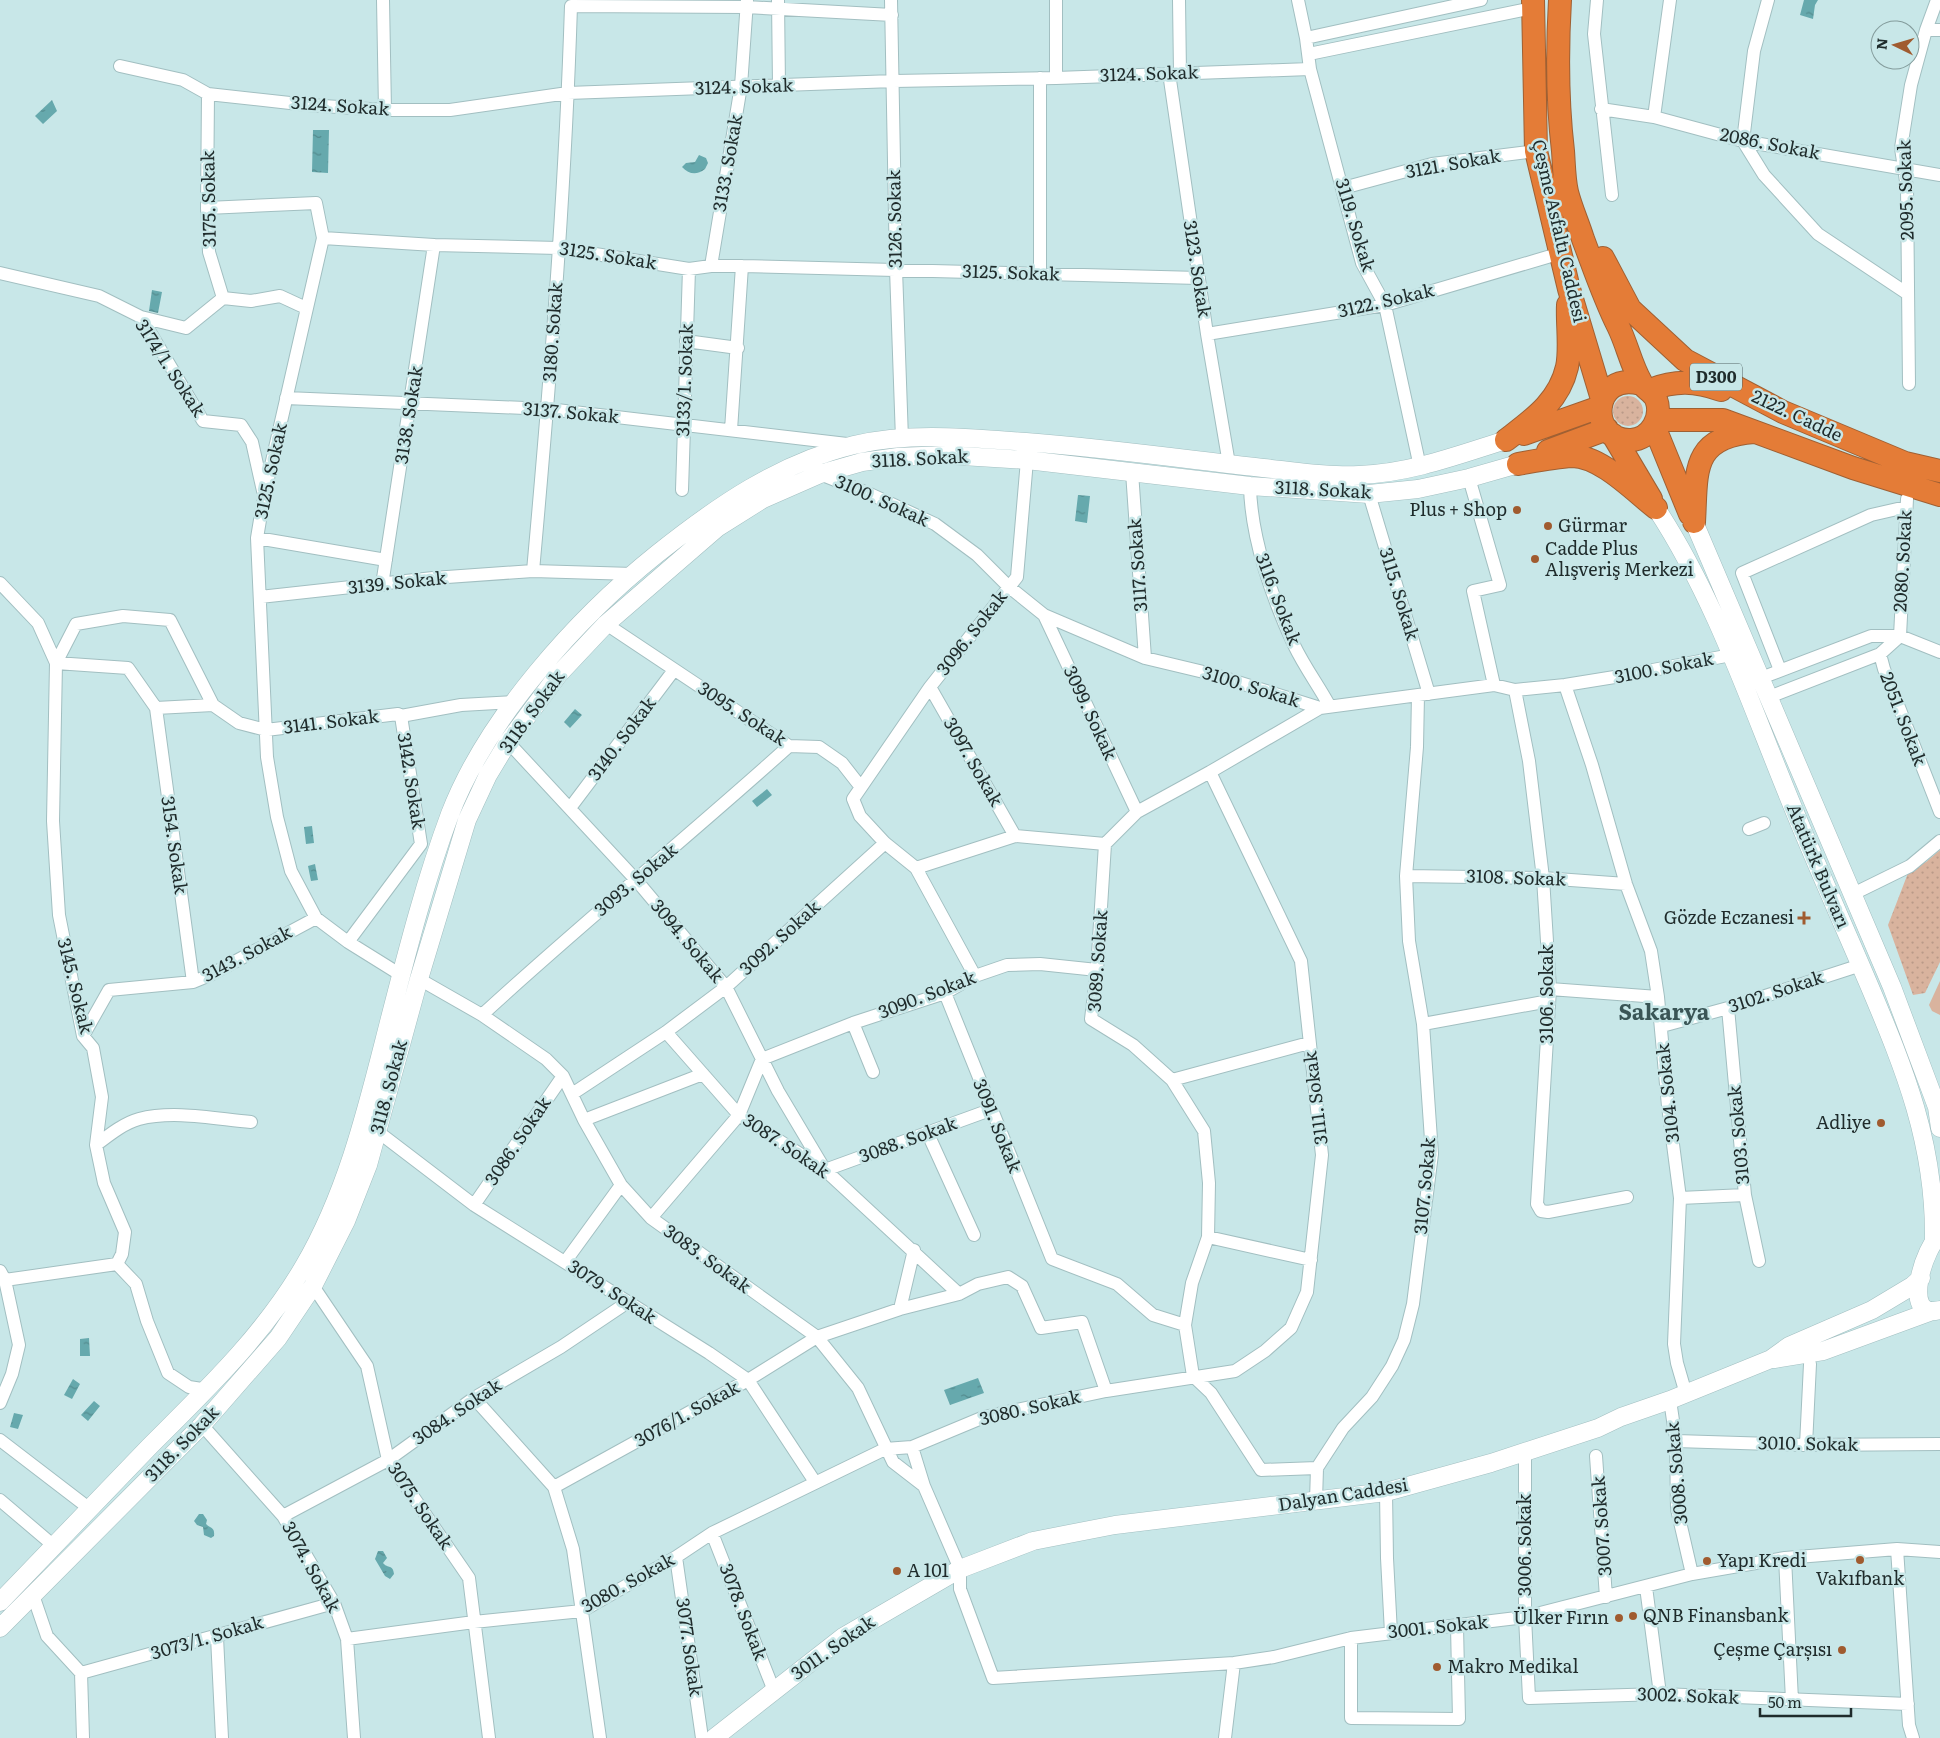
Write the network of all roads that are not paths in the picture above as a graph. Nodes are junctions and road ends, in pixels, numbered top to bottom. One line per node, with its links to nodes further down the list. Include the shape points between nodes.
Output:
1 (383, 0): 31 (street)
2 (892, 0): 15 (street, 3126. Sokak)
3 (1056, 0): 24 (street)
4 (1179, 0): 22 (street, 3123. Sokak)
5 (1298, 0): 18 (street, 3119. Sokak)
6 (1481, 0): 18 (street)
7 (1560, 0): 38 (highway, Çeşme Asfaltı Caddesi / D300, via 1557,72)
8 (1597, 0): 30 (street, via 1594,34)
9 (1670, 0): 32 (street)
10 (1768, 0): 33 (street, via 1754,52)
11 (1937, 0): 16 (street, 2095. Sokak)
12 (747, 4): 13 (street); 26 (street, 3133. Sokak); 29 (street, 3180. Sokak, via 571,6)
13 (778, 4): 15 (street); 27 (street)
14 (1533, 4): 19 (street); 34 (highway, Çeşme Asfaltı Caddesi)
15 (892, 14): 25 (street, 3126. Sokak)
16 (1926, 30): 17 (street); 35 (street, 2095. Sokak, via 1911,85 1901,148)
17 (1940, 30)
18 (1306, 38): 19 (street, 3119. Sokak)
19 (1309, 54): 21 (street, 3119. Sokak)
20 (120, 66): 28 (street, 3124. Sokak, via 183,80)
21 (1310, 69): 22 (street, 3124. Sokak); 37 (street, 3119. Sokak)
22 (1174, 73): 24 (street, 3124. Sokak); 51 (street, 3123. Sokak)
23 (1040, 78): 24 (street, 3124. Sokak); 25 (street, 3124. Sokak); 50 (street)
24 (1056, 78)
25 (894, 81): 27 (street, 3124. Sokak); 48 (street, 3126. Sokak)
26 (741, 86): 27 (street, 3124. Sokak); 29 (street, 3124. Sokak); 45 (street, 3133. Sokak)
27 (779, 86)
28 (208, 94): 31 (street, 3124. Sokak); 40 (street, 3175. Sokak)
29 (568, 94): 31 (street, 3124. Sokak, via 450,110); 43 (street, 3180. Sokak)
30 (1601, 109): 32 (street, 2086. Sokak); 39 (street)
31 (385, 110)
32 (1654, 117): 33 (street, 2086. Sokak)
33 (1743, 141): 35 (street, 2086. Sokak); 53 (street, via 1764,175 1818,234)
34 (1536, 151): 37 (street, 3121. Sokak, via 1432,164); 44 (highway, Çeşme Asfaltı Caddesi)
35 (1904, 168): 36 (street, 2086. Sokak); 53 (street, 2095. Sokak)
36 (1940, 175)
37 (1343, 188): 55 (street, 3119. Sokak, via 1362,263)
38 (1567, 191): 62 (highway, via 1611,313); 67 (highway, 2122. Cadde / D300, via 1630,309 1685,360)
39 (1612, 195)
40 (207, 208): 41 (street, via 316,203); 54 (street, 3175. Sokak, via 209,252)
41 (323, 238): 42 (street, 3125. Sokak); 56 (street, 3125. Sokak)
42 (434, 245): 43 (street, 3125. Sokak); 65 (street, 3138. Sokak)
43 (558, 248): 47 (street, 3125. Sokak); 66 (street, 3180. Sokak)
44 (1561, 254): 52 (highway, Çeşme Asfaltı Caddesi); 55 (street, 3122. Sokak)
45 (711, 266): 46 (street, 3125. Sokak); 47 (street, 3125. Sokak)
46 (742, 266): 48 (street, 3125. Sokak); 60 (street)
47 (688, 269): 59 (street, 3133/1. Sokak)
48 (896, 269): 50 (street, 3125. Sokak); 73 (street, 3126. Sokak)
49 (0, 273): 57 (street, 3174/1. Sokak, via 99,296)
50 (1040, 274): 51 (street, 3125. Sokak)
51 (1199, 278): 58 (street, 3123. Sokak)
52 (1570, 289): 64 (highway, Çeşme Asfaltı Caddesi); 74 (highway, via 1566,367 1556,395 1545,410)
53 (1908, 294): 61 (street, 2095. Sokak)
54 (223, 298): 56 (street, via 251,301 280,296); 57 (street, via 186,328)
55 (1385, 305): 58 (street, 3122. Sokak); 79 (street, 3119. Sokak)
56 (306, 308): 63 (street, 3125. Sokak)
57 (141, 318): 88 (street, 3174/1. Sokak, via 203,421 241,425 252,442)
58 (1207, 334): 77 (street, 3123. Sokak)
59 (686, 341): 60 (street); 69 (street, 3133/1. Sokak)
60 (738, 348): 70 (street)
61 (1909, 384)
62 (1646, 387): 64 (highway, via 1632,382 1614,385); 67 (highway, via 1685,381 1705,384); 68 (highway, via 1658,407)
63 (286, 398): 65 (street, 3137. Sokak); 88 (street, 3125. Sokak)
64 (1601, 403): 71 (highway, via 1602,423); 74 (highway)
65 (411, 404): 66 (street, 3137. Sokak); 93 (street, 3138. Sokak)
66 (548, 409): 69 (street, 3137. Sokak); 94 (street, 3180. Sokak)
67 (1783, 412): 80 (highway, 2122. Cadde / D300, via 1905,463)
68 (1656, 423): 71 (highway, via 1648,433 1631,440); 72 (highway, 2122. Cadde, via 1723,420); 91 (highway)
69 (684, 424): 70 (street, 3137. Sokak); 85 (street, 3133/1. Sokak)
70 (732, 430): 75 (street, 3137. Sokak)
71 (1610, 432): 78 (highway); 90 (highway)
72 (1757, 432): 89 (highway, 2122. Cadde); 91 (highway, via 1725,438 1705,453 1698,463)
73 (902, 439): 75 (main road, 3118. Sokak); 77 (main road, 3118. Sokak, via 946,436)
74 (1506, 440): 79 (main road, 3118. Sokak)
75 (855, 445): 95 (main road, 3118. Sokak, via 749,487 703,518)
76 (1027, 460): 81 (main road, 3118. Sokak); 82 (main road, 3118. Sokak, via 946,455 898,457 862,462); 98 (street, 3096. Sokak, via 1017,577)
77 (1229, 464): 79 (main road, 3118. Sokak, via 1353,476)
78 (1518, 464): 83 (main road, 3118. Sokak); 90 (highway, via 1573,456 1587,458)
79 (1420, 467)
80 (1940, 471)
81 (1132, 472): 84 (main road, 3118. Sokak); 106 (street, 3117. Sokak)
82 (820, 474): 98 (street, 3100. Sokak, via 935,524 977,555); 101 (main road, 3118. Sokak, via 763,499 717,528)
83 (1469, 478): 86 (main road, 3118. Sokak, via 1418,489); 111 (street, via 1500,585 1473,591)
84 (1250, 486): 86 (main road, 3118. Sokak); 119 (street, 3116. Sokak, via 1256,541 1294,646)
85 (682, 490)
86 (1369, 494): 115 (street, 3115. Sokak)
87 (1940, 495): 89 (highway, 2122. Cadde)
88 (264, 496): 92 (street, 3125. Sokak)
89 (1907, 496): 102 (street, 2080. Sokak); 109 (street, via 1742,573)
90 (1656, 508): 105 (main road, Atatürk Bulvarı, via 1688,563)
91 (1694, 522): 110 (main road, Atatürk Bulvarı)
92 (257, 538): 93 (street); 99 (street, 3125. Sokak)
93 (386, 560): 97 (street, 3138. Sokak)
94 (533, 571): 95 (street, 3139. Sokak); 97 (street, 3139. Sokak)
95 (633, 574): 117 (main road, 3118. Sokak, via 579,625)
96 (0, 583): 107 (street, 3145. Sokak, via 38,623)
97 (382, 585): 99 (street, 3139. Sokak)
98 (1008, 586): 100 (street, 3100. Sokak); 113 (street, 3096. Sokak)
99 (260, 597): 122 (street, 3125. Sokak)
100 (1044, 615): 106 (street, 3100. Sokak); 128 (street, 3099. Sokak)
101 (606, 624): 108 (street, 3095. Sokak); 123 (main road, 3118. Sokak, via 558,675)
102 (1900, 636): 103 (street); 104 (street); 109 (street, via 1871,636)
103 (1940, 652)
104 (1880, 654): 116 (street); 129 (street, 2051. Sokak)
105 (1731, 655): 112 (street, 3100. Sokak); 144 (main road, Atatürk Bulvarı, via 1794,812)
106 (1145, 658): 119 (street, 3100. Sokak)
107 (56, 663): 118 (street, via 76,624 123,616 170,620); 120 (street, via 128,668); 160 (street, 3145. Sokak, via 53,821 58,915)
108 (674, 670): 124 (street, 3095. Sokak); 127 (street, 3140. Sokak)
109 (1780, 670): 110 (street)
110 (1761, 678): 116 (main road, Atatürk Bulvarı)
111 (1494, 684): 114 (street, 3100. Sokak); 115 (street, 3100. Sokak)
112 (1565, 684): 114 (street, 3100. Sokak); 140 (street, 3104. Sokak)
113 (930, 687): 126 (street, 3096. Sokak); 132 (street, 3097. Sokak)
114 (1515, 690): 138 (street, 3106. Sokak, via 1529,761)
115 (1423, 694): 119 (street, 3100. Sokak); 137 (street, 3115. Sokak)
116 (1769, 697): 141 (main road, Atatürk Bulvarı)
117 (514, 702): 121 (street, 3141. Sokak, via 461,705); 146 (main road, 3118. Sokak, via 473,765 451,813)
118 (213, 705): 120 (street); 122 (street, via 238,723)
119 (1325, 706): 125 (street)
120 (156, 708): 149 (street, 3154. Sokak)
121 (401, 716): 122 (street, 3141. Sokak); 143 (street, 3142. Sokak, via 421,844)
122 (266, 730): 142 (street, 3125. Sokak, via 276,817 291,871)
123 (508, 742): 127 (street, 3094. Sokak); 148 (main road, 3118. Sokak, via 467,820)
124 (789, 746): 126 (street, 3095. Sokak, via 819,748 842,763); 139 (street, 3093. Sokak)
125 (1210, 772): 128 (street); 161 (street, 3111. Sokak, via 1301,962)
126 (860, 786): 134 (street, via 853,799 860,816)
127 (570, 808): 139 (street, 3094. Sokak)
128 (1137, 812): 135 (street)
129 (1940, 812)
130 (1764, 823): 131 (street)
131 (1749, 829)
132 (1015, 836): 135 (street); 136 (street)
133 (1940, 841): 141 (street, via 1910,866)
134 (885, 843): 136 (street); 150 (street, 3092. Sokak)
135 (1105, 844): 145 (street, 3089. Sokak)
136 (916, 868): 147 (street)
137 (1406, 876): 138 (street, 3108. Sokak); 157 (street, 3107. Sokak, via 1409,941)
138 (1544, 878): 140 (street, 3108. Sokak); 152 (street, 3106. Sokak)
139 (637, 881): 150 (street, 3094. Sokak); 155 (street, 3093. Sokak, via 558,944)
140 (1626, 884): 153 (street, 3104. Sokak, via 1651,951)
141 (1853, 894): 172 (main road, Atatürk Bulvarı, via 1922,1063 1937,1107)
142 (316, 918): 143 (street); 149 (street, 3143. Sokak)
143 (348, 942): 146 (street)
144 (1861, 965): 154 (street, 3102. Sokak); 185 (main road, Atatürk Bulvarı, via 1904,1066 1920,1118 1935,1201)
145 (1097, 970): 147 (street, 3090. Sokak, via 1040,964 1007,965); 166 (street, 3089. Sokak, via 1091,1019 1133,1045)
146 (402, 975): 204 (main road, 3118. Sokak, via 339,1196 304,1266 261,1330)
147 (975, 976): 151 (street, 3090. Sokak)
148 (419, 980): 155 (street, 3083. Sokak); 173 (main road, 3118. Sokak)
149 (193, 982): 160 (street, 3143. Sokak, via 109,990)
150 (726, 987): 159 (street, 3092. Sokak); 162 (street, 3094. Sokak)
151 (945, 993): 156 (street, 3090. Sokak); 168 (street, 3091. Sokak)
152 (1550, 995): 153 (street); 157 (street); 179 (street, 3106. Sokak, via 1537,1204 1541,1211 1548,1212)
153 (1658, 997): 158 (street, 3104. Sokak)
154 (1728, 1008): 158 (street, 3102. Sokak); 178 (street, 3103. Sokak)
155 (482, 1014): 165 (street, 3083. Sokak, via 546,1059)
156 (853, 1023): 162 (street, 3090. Sokak); 163 (street)
157 (1423, 1024): 219 (street, 3107. Sokak, via 1432,1154 1414,1304 1404,1340 1392,1366 1372,1397 1343,1428)
158 (1662, 1026): 180 (street, 3104. Sokak)
159 (666, 1032): 164 (street, 3087. Sokak); 167 (street, 3092. Sokak)
160 (83, 1036): 175 (street, 3145. Sokak, via 93,1048 102,1097)
161 (1309, 1043): 166 (street); 187 (street, 3111. Sokak, via 1322,1155)
162 (762, 1059): 169 (street); 176 (street, 3094. Sokak)
163 (873, 1072)
164 (703, 1074): 169 (street, 3087. Sokak); 170 (street)
165 (562, 1076): 167 (street, 3083. Sokak); 181 (street, 3086. Sokak)
166 (1172, 1080): 184 (street, 3089. Sokak, via 1204,1131 1209,1183)
167 (572, 1094): 170 (street, 3083. Sokak)
168 (990, 1110): 174 (street, 3088. Sokak); 198 (street, 3091. Sokak, via 1052,1259 1117,1284 1153,1315)
169 (739, 1115): 176 (street, 3087. Sokak); 182 (street)
170 (584, 1120): 177 (street, 3083. Sokak)
171 (251, 1122): 175 (street, via 170,1116 139,1119 111,1133)
172 (1940, 1128)
173 (377, 1131): 181 (street, 3079. Sokak); 193 (main road, 3118. Sokak, via 368,1165 346,1221)
174 (928, 1134): 176 (street, 3088. Sokak); 183 (street)
175 (96, 1145): 190 (street, 3145. Sokak, via 104,1184 125,1232)
176 (826, 1170): 186 (street, 3087. Sokak)
177 (621, 1185): 182 (street, 3083. Sokak); 189 (street)
178 (1745, 1195): 180 (street); 188 (street, 3103. Sokak)
179 (1627, 1197)
180 (1680, 1198): 206 (street, 3104. Sokak, via 1674,1337)
181 (474, 1205): 189 (street, 3079. Sokak)
182 (651, 1218): 199 (street, 3083. Sokak)
183 (974, 1234)
184 (1208, 1237): 187 (street); 198 (street, 3089. Sokak, via 1192,1283)
185 (1937, 1237): 192 (main road, Atatürk Bulvarı)
186 (914, 1250): 194 (street, 3087. Sokak); 196 (street)
187 (1311, 1260): 202 (street, 3111. Sokak, via 1307,1292 1290,1328 1265,1351 1235,1371)
188 (1759, 1261)
189 (565, 1262): 195 (street, 3079. Sokak)
190 (117, 1264): 191 (street); 204 (street, via 136,1284 168,1373 189,1386)
191 (2, 1275): 208 (street, via 19,1345)
192 (1921, 1278): 197 (main road, Atatürk Bulvarı, via 1916,1296 1920,1304); 200 (main road, via 1872,1310 1789,1346)
193 (313, 1286): 209 (main road, 3118. Sokak, via 278,1338); 218 (street, 3075. Sokak, via 368,1366)
194 (959, 1294): 196 (street, 3076/1. Sokak); 205 (street, 3076/1. Sokak, via 978,1284 1008,1277 1022,1286 1041,1328 1082,1322)
195 (628, 1302): 203 (street, 3079. Sokak); 207 (street, 3084. Sokak, via 561,1347)
196 (900, 1309): 199 (street, 3076/1. Sokak)
197 (1936, 1310): 200 (main road, via 1823,1351)
198 (1185, 1325): 202 (street, 3089. Sokak)
199 (817, 1337): 203 (street, 3076/1. Sokak); 215 (street, 3083. Sokak, via 858,1388)
200 (1771, 1359): 206 (main road, Dalyan Caddesi)
201 (1810, 1364): 213 (street)
202 (1193, 1376): 205 (street, 3080. Sokak); 219 (street, via 1211,1393 1261,1470)
203 (748, 1380): 220 (street, 3079. Sokak); 222 (street, 3076/1. Sokak)
204 (208, 1390): 226 (main road, 3118. Sokak)
205 (1106, 1391): 214 (street, 3080. Sokak, via 984,1417)
206 (1678, 1397): 211 (street, 3008. Sokak); 216 (main road, Dalyan Caddesi)
207 (474, 1398): 218 (street, 3084. Sokak); 222 (street)
208 (0, 1404)
209 (202, 1425): 227 (street, 3074. Sokak); 237 (main road, 3118. Sokak)
210 (0, 1440): 226 (street)
211 (1676, 1441): 213 (street, 3010. Sokak); 235 (street, 3008. Sokak, via 1677,1509)
212 (1940, 1444): 213 (street, 3010. Sokak)
213 (1806, 1445)
214 (912, 1447): 215 (street, 3080. Sokak); 221 (street)
215 (885, 1449): 220 (street, 3080. Sokak); 221 (street, 3083. Sokak, via 893,1462)
216 (1525, 1452): 223 (main road, Dalyan Caddesi); 242 (street, 3006. Sokak)
217 (1596, 1456): 238 (street, 3007. Sokak)
218 (388, 1460): 227 (street, 3084. Sokak); 243 (street, 3075. Sokak, via 468,1578)
219 (1317, 1468): 225 (street)
220 (816, 1482): 228 (street, 3080. Sokak)
221 (924, 1486): 234 (street, 3083. Sokak)
222 (554, 1488): 241 (street, via 573,1549)
223 (1386, 1492): 225 (main road, Dalyan Caddesi); 246 (street)
224 (0, 1500): 229 (street)
225 (1316, 1501): 234 (main road, Dalyan Caddesi, via 1115,1525 1033,1541)
226 (90, 1510): 229 (main road, 3118. Sokak)
227 (283, 1516): 240 (street, 3074. Sokak)
228 (712, 1533): 232 (street, 3080. Sokak); 253 (street, 3078. Sokak)
229 (54, 1546): 239 (main road, 3118. Sokak)
230 (1897, 1549): 231 (street, 3001. Sokak); 233 (street, 3001. Sokak); 257 (street)
231 (1940, 1552)
232 (676, 1557): 241 (street, 3080. Sokak); 264 (street, 3077. Sokak)
233 (1785, 1558): 235 (street, 3001. Sokak); 256 (street)
234 (960, 1569): 252 (street, 3083. Sokak, via 960,1589); 253 (main road, 3011. Sokak, via 843,1637)
235 (1692, 1574): 236 (street, 3001. Sokak)
236 (1646, 1587): 238 (street, 3001. Sokak); 254 (street)
237 (33, 1595): 245 (main road, 3118. Sokak); 251 (street, via 47,1636)
238 (1606, 1597): 242 (street, 3001. Sokak)
239 (0, 1602)
240 (334, 1603): 247 (street, 3073/1. Sokak); 249 (street, 3074. Sokak)
241 (582, 1611): 243 (street, 3080. Sokak); 263 (street)
242 (1525, 1617): 244 (street, 3001. Sokak); 255 (street, 3006. Sokak)
243 (474, 1622): 249 (street, 3080. Sokak); 262 (street, 3075. Sokak)
244 (1457, 1626): 246 (street, 3001. Sokak); 248 (street, via 1459,1719 1351,1718)
245 (0, 1628)
246 (1392, 1633): 248 (street, 3001. Sokak)
247 (217, 1637): 251 (street, 3073/1. Sokak); 260 (street)
248 (1351, 1638): 250 (street, 3001. Sokak)
249 (347, 1639): 261 (street, 3074. Sokak)
250 (1234, 1663): 252 (street, 3001. Sokak); 266 (street)
251 (81, 1673): 259 (street)
252 (993, 1678)
253 (774, 1691): 265 (main road, 3011. Sokak)
254 (1660, 1694): 255 (street, 3002. Sokak); 256 (street, 3002. Sokak)
255 (1529, 1698)
256 (1792, 1700): 257 (street, 3002. Sokak)
257 (1908, 1704): 258 (street)
258 (1908, 1732): 267 (street)
259 (83, 1738)
260 (222, 1738)
261 (354, 1738)
262 (490, 1738)
263 (600, 1738)
264 (702, 1738)
265 (714, 1738)
266 (1225, 1738)
267 (1912, 1738)

